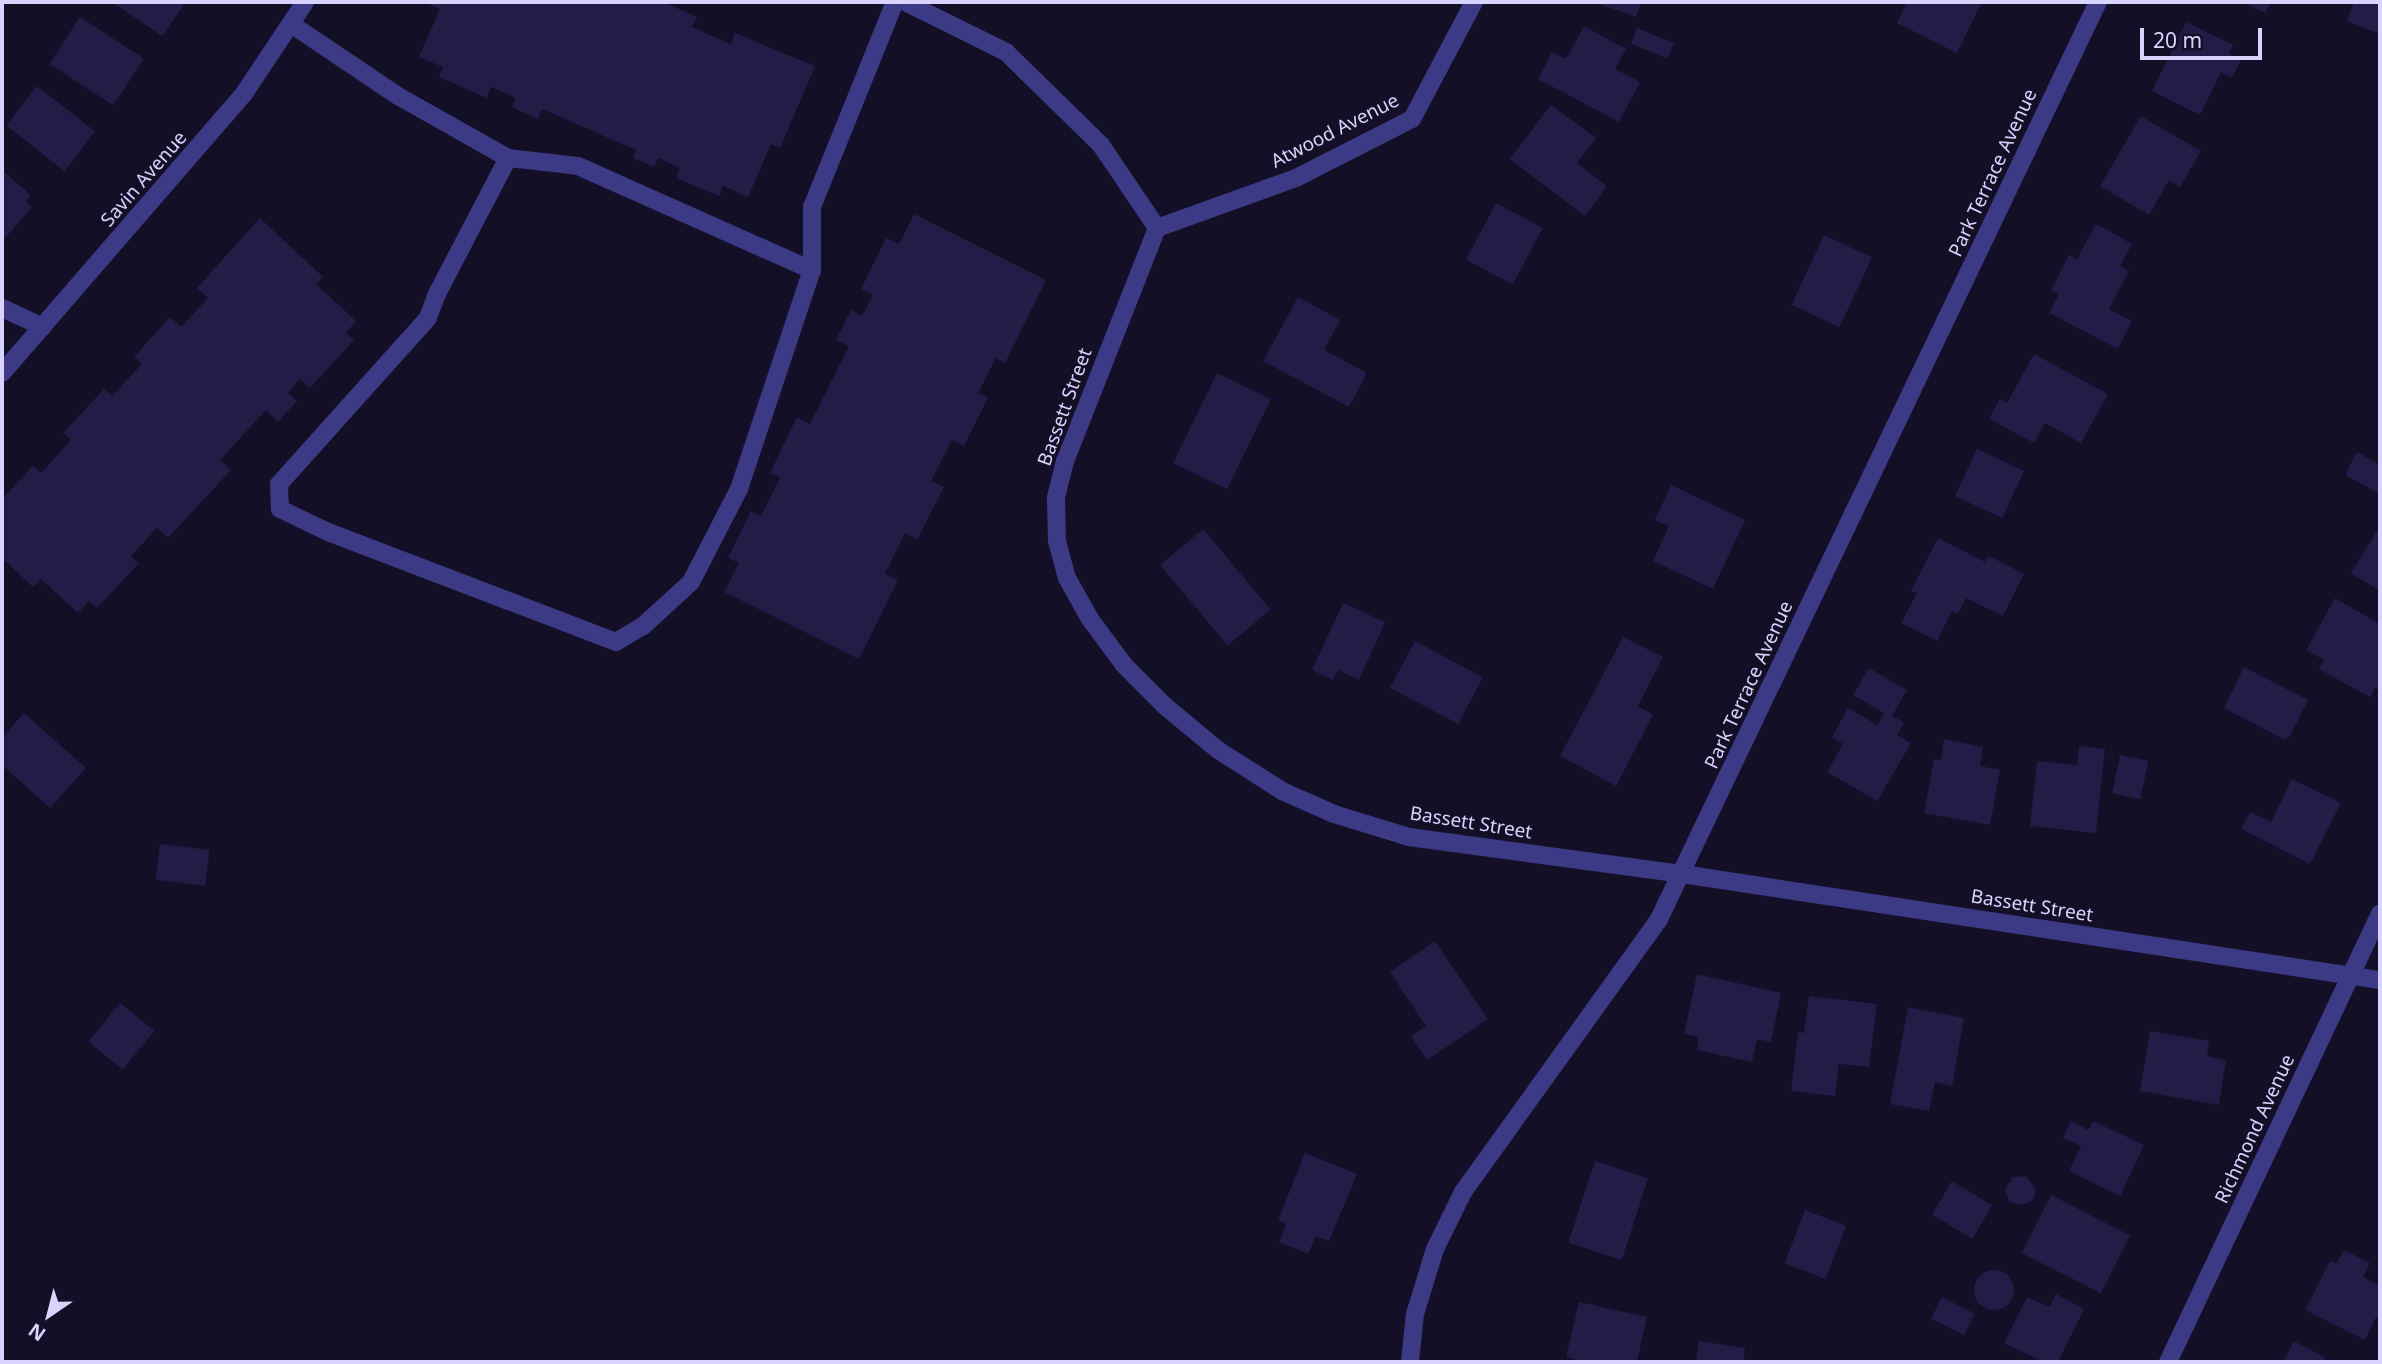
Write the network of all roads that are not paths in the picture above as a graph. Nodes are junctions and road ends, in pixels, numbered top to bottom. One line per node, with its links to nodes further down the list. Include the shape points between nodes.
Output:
1 (305, 2): 6 (street, Savin Avenue)
2 (895, 2): 9 (street, via 812,207)
3 (905, 2): 8 (street, via 1006,52 1101,145)
4 (1474, 2): 8 (street, Atwood Avenue, via 1412,119 1296,178)
5 (2098, 2): 13 (street, Park Terrace Avenue)
6 (291, 24): 7 (street, via 398,96); 11 (street, Savin Avenue, via 236,102)
7 (508, 158): 9 (street, via 578,166); 9 (street, via 428,318 279,484 281,509 292,517 615,642 643,626 691,582 739,489)
8 (1157, 228): 13 (street, Bassett Street, via 1065,461 1056,498 1057,541 1067,578 1124,665 1218,750 1282,791 1334,814 1409,837)
9 (812, 270)
10 (2, 308): 11 (street)
11 (43, 327): 12 (street, Savin Avenue)
12 (2, 373)
13 (1682, 874): 15 (street, Bassett Street); 17 (street, Park Terrace Avenue, via 1659,919 1462,1192 1431,1262 1415,1314)
14 (2380, 914): 15 (street, Richmond Avenue)
15 (2351, 975): 16 (street, Bassett Street); 18 (street, Richmond Avenue)
16 (2380, 980)
17 (1410, 1362)
18 (2168, 1362)

